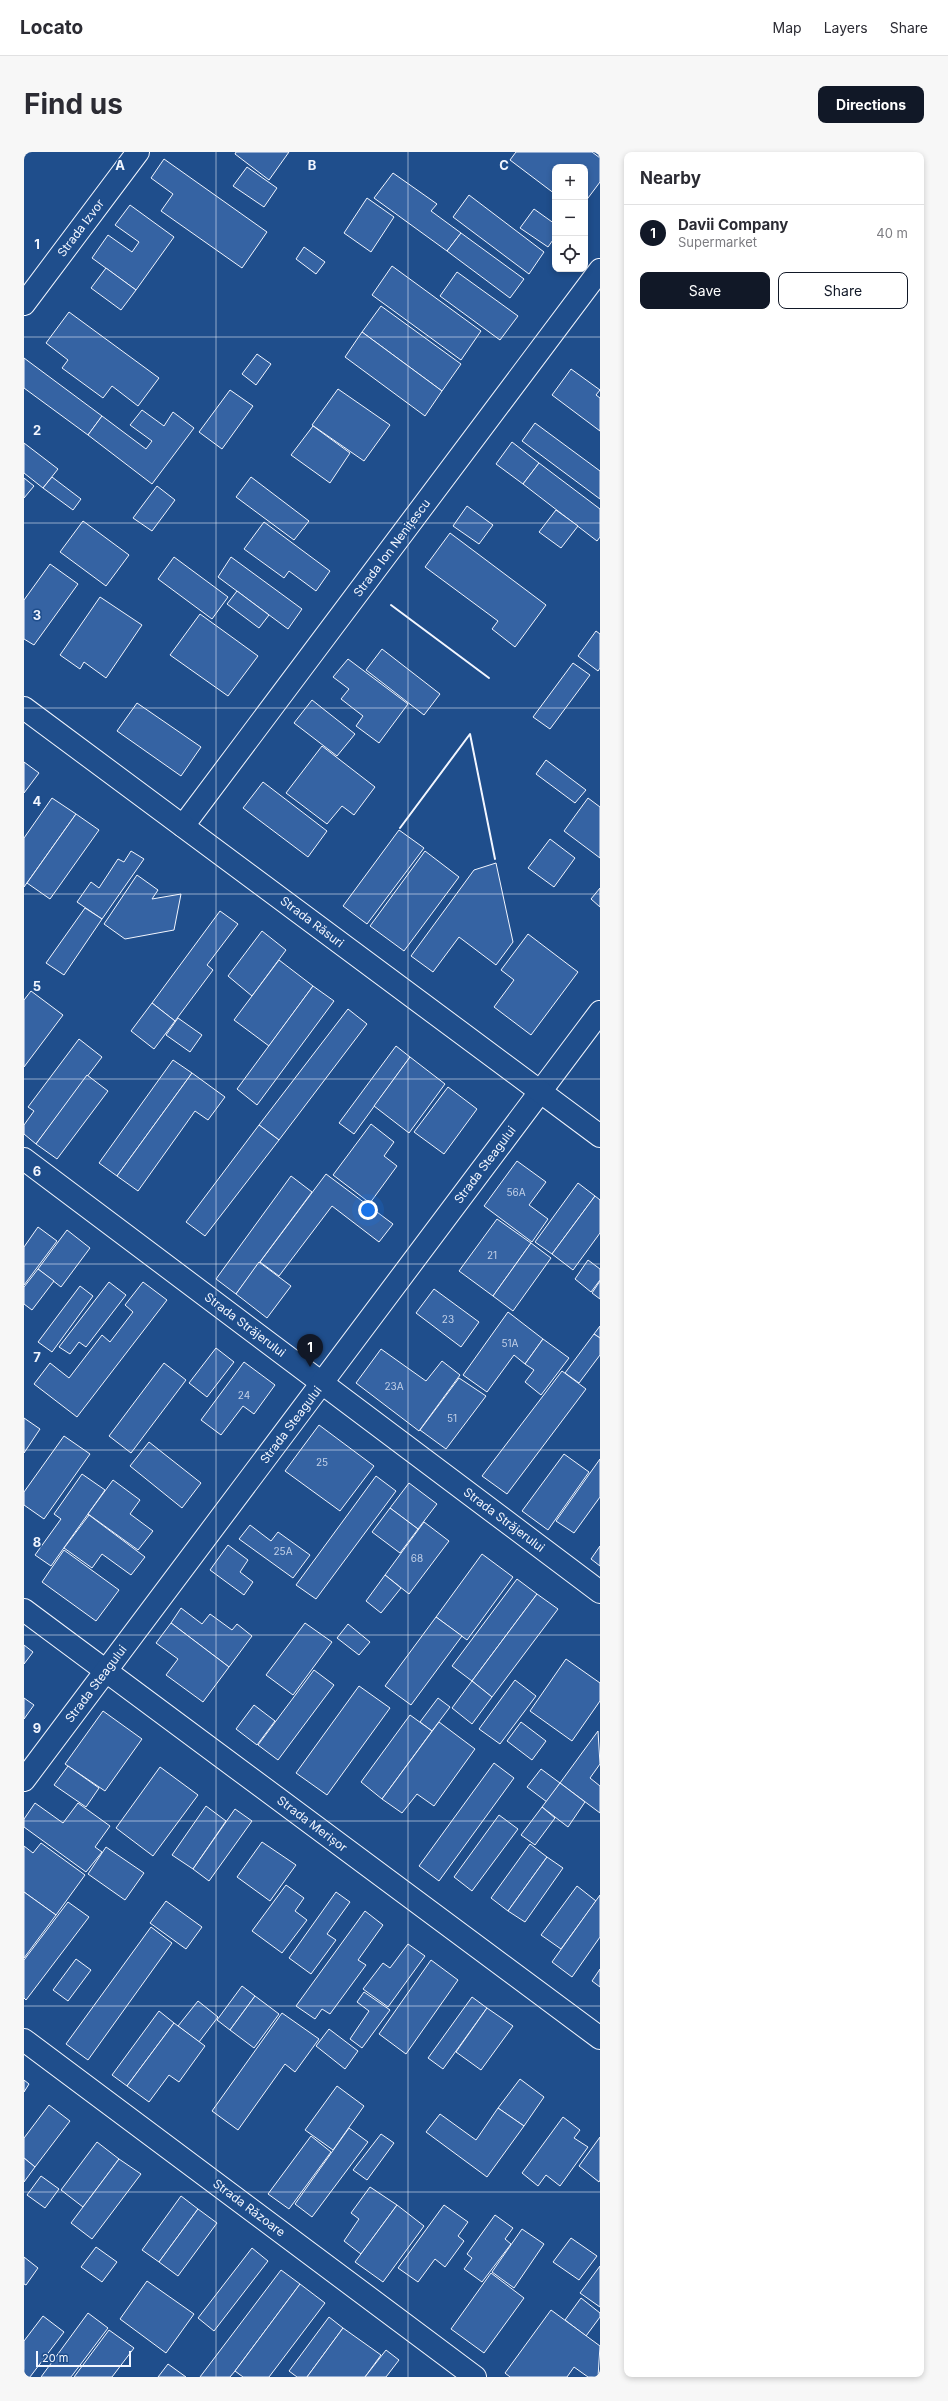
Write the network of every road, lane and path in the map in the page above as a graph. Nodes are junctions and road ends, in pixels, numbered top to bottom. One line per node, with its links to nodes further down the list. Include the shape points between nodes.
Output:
1 (138, 152): 3 (street, Strada Izvor)
2 (600, 270): 5 (street, Strada Ion Nenițescu)
3 (24, 304)
4 (24, 708): 5 (street, Strada Răsuri)
5 (183, 826): 7 (street, Strada Răsuri)
6 (600, 1012): 7 (street, Strada Steagului)
7 (540, 1091): 8 (street, Strada Răsuri); 10 (street, Strada Steagului)
8 (600, 1136)
9 (24, 1159): 10 (street, Strada Străjerului)
10 (322, 1383): 11 (street, Strada Străjerului); 13 (street, Strada Steagului)
11 (600, 1592)
12 (24, 1610): 13 (street, Strada Merișor)
13 (106, 1671): 14 (street, Strada Steagului); 15 (street, Strada Merișor)
14 (24, 1780)
15 (600, 2038)
16 (24, 2040): 17 (street, Strada Răzoare)
17 (475, 2377)

